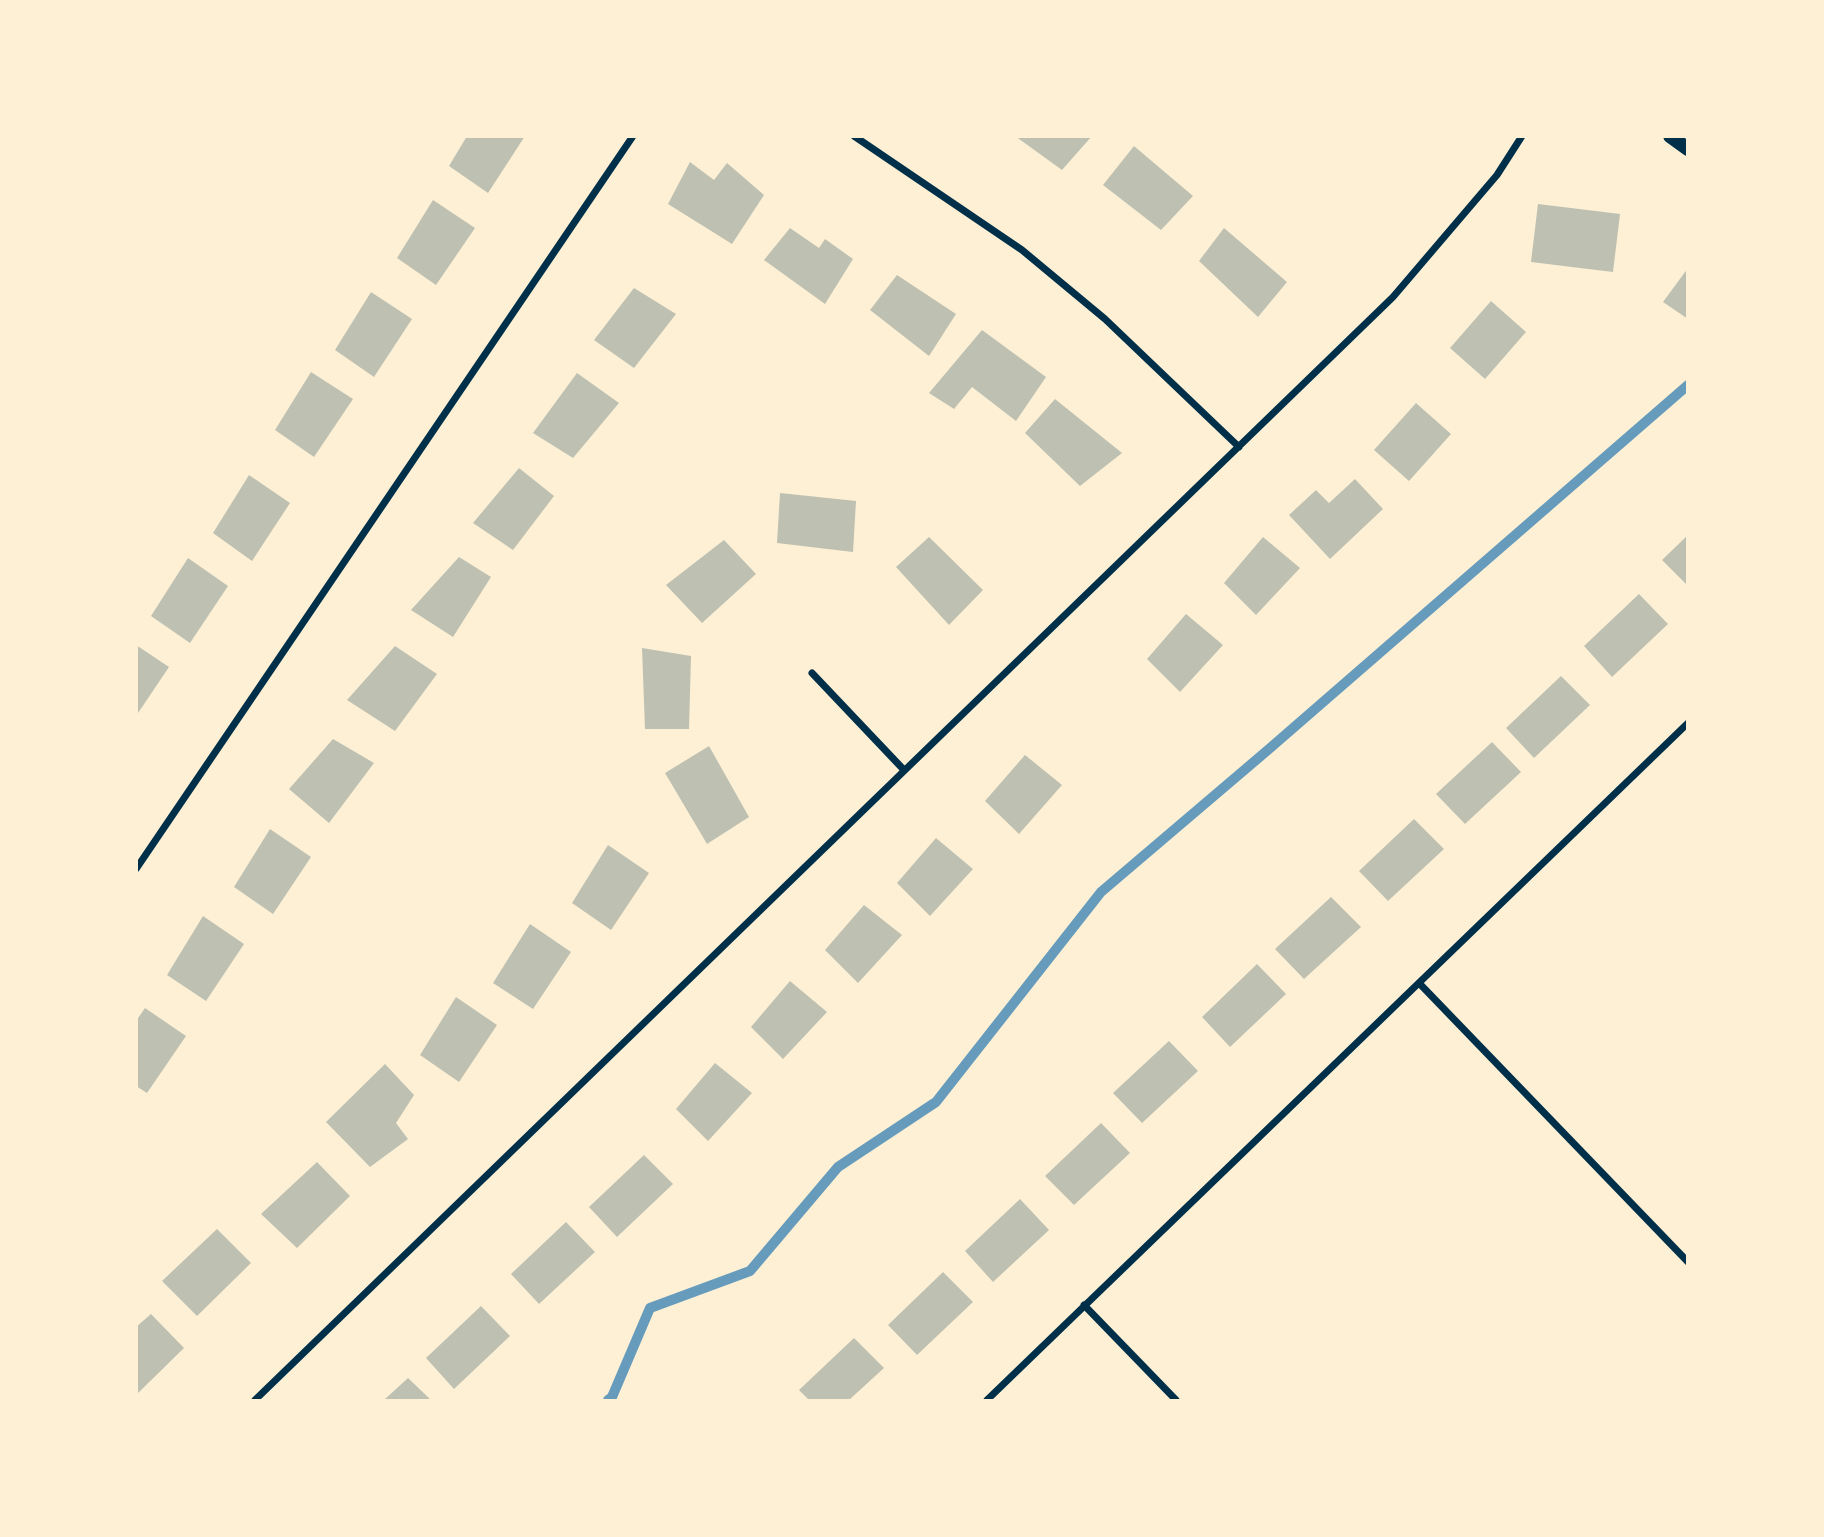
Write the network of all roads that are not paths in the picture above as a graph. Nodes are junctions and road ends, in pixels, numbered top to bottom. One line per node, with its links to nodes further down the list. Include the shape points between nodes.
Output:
1 (633, 136): 10 (street)
2 (854, 136): 6 (street, via 1022,250 1105,319)
3 (1522, 136): 6 (street, via 1497,175 1393,297)
4 (1670, 136): 5 (main road)
5 (1688, 149)
6 (1239, 447): 9 (street)
7 (812, 673): 9 (street)
8 (1688, 723): 11 (street)
9 (905, 770): 14 (street)
10 (136, 869)
11 (1419, 983): 12 (street); 13 (street)
12 (1688, 1262)
13 (1084, 1305): 15 (street); 16 (street)
14 (255, 1401)
15 (987, 1401)
16 (1175, 1401)

